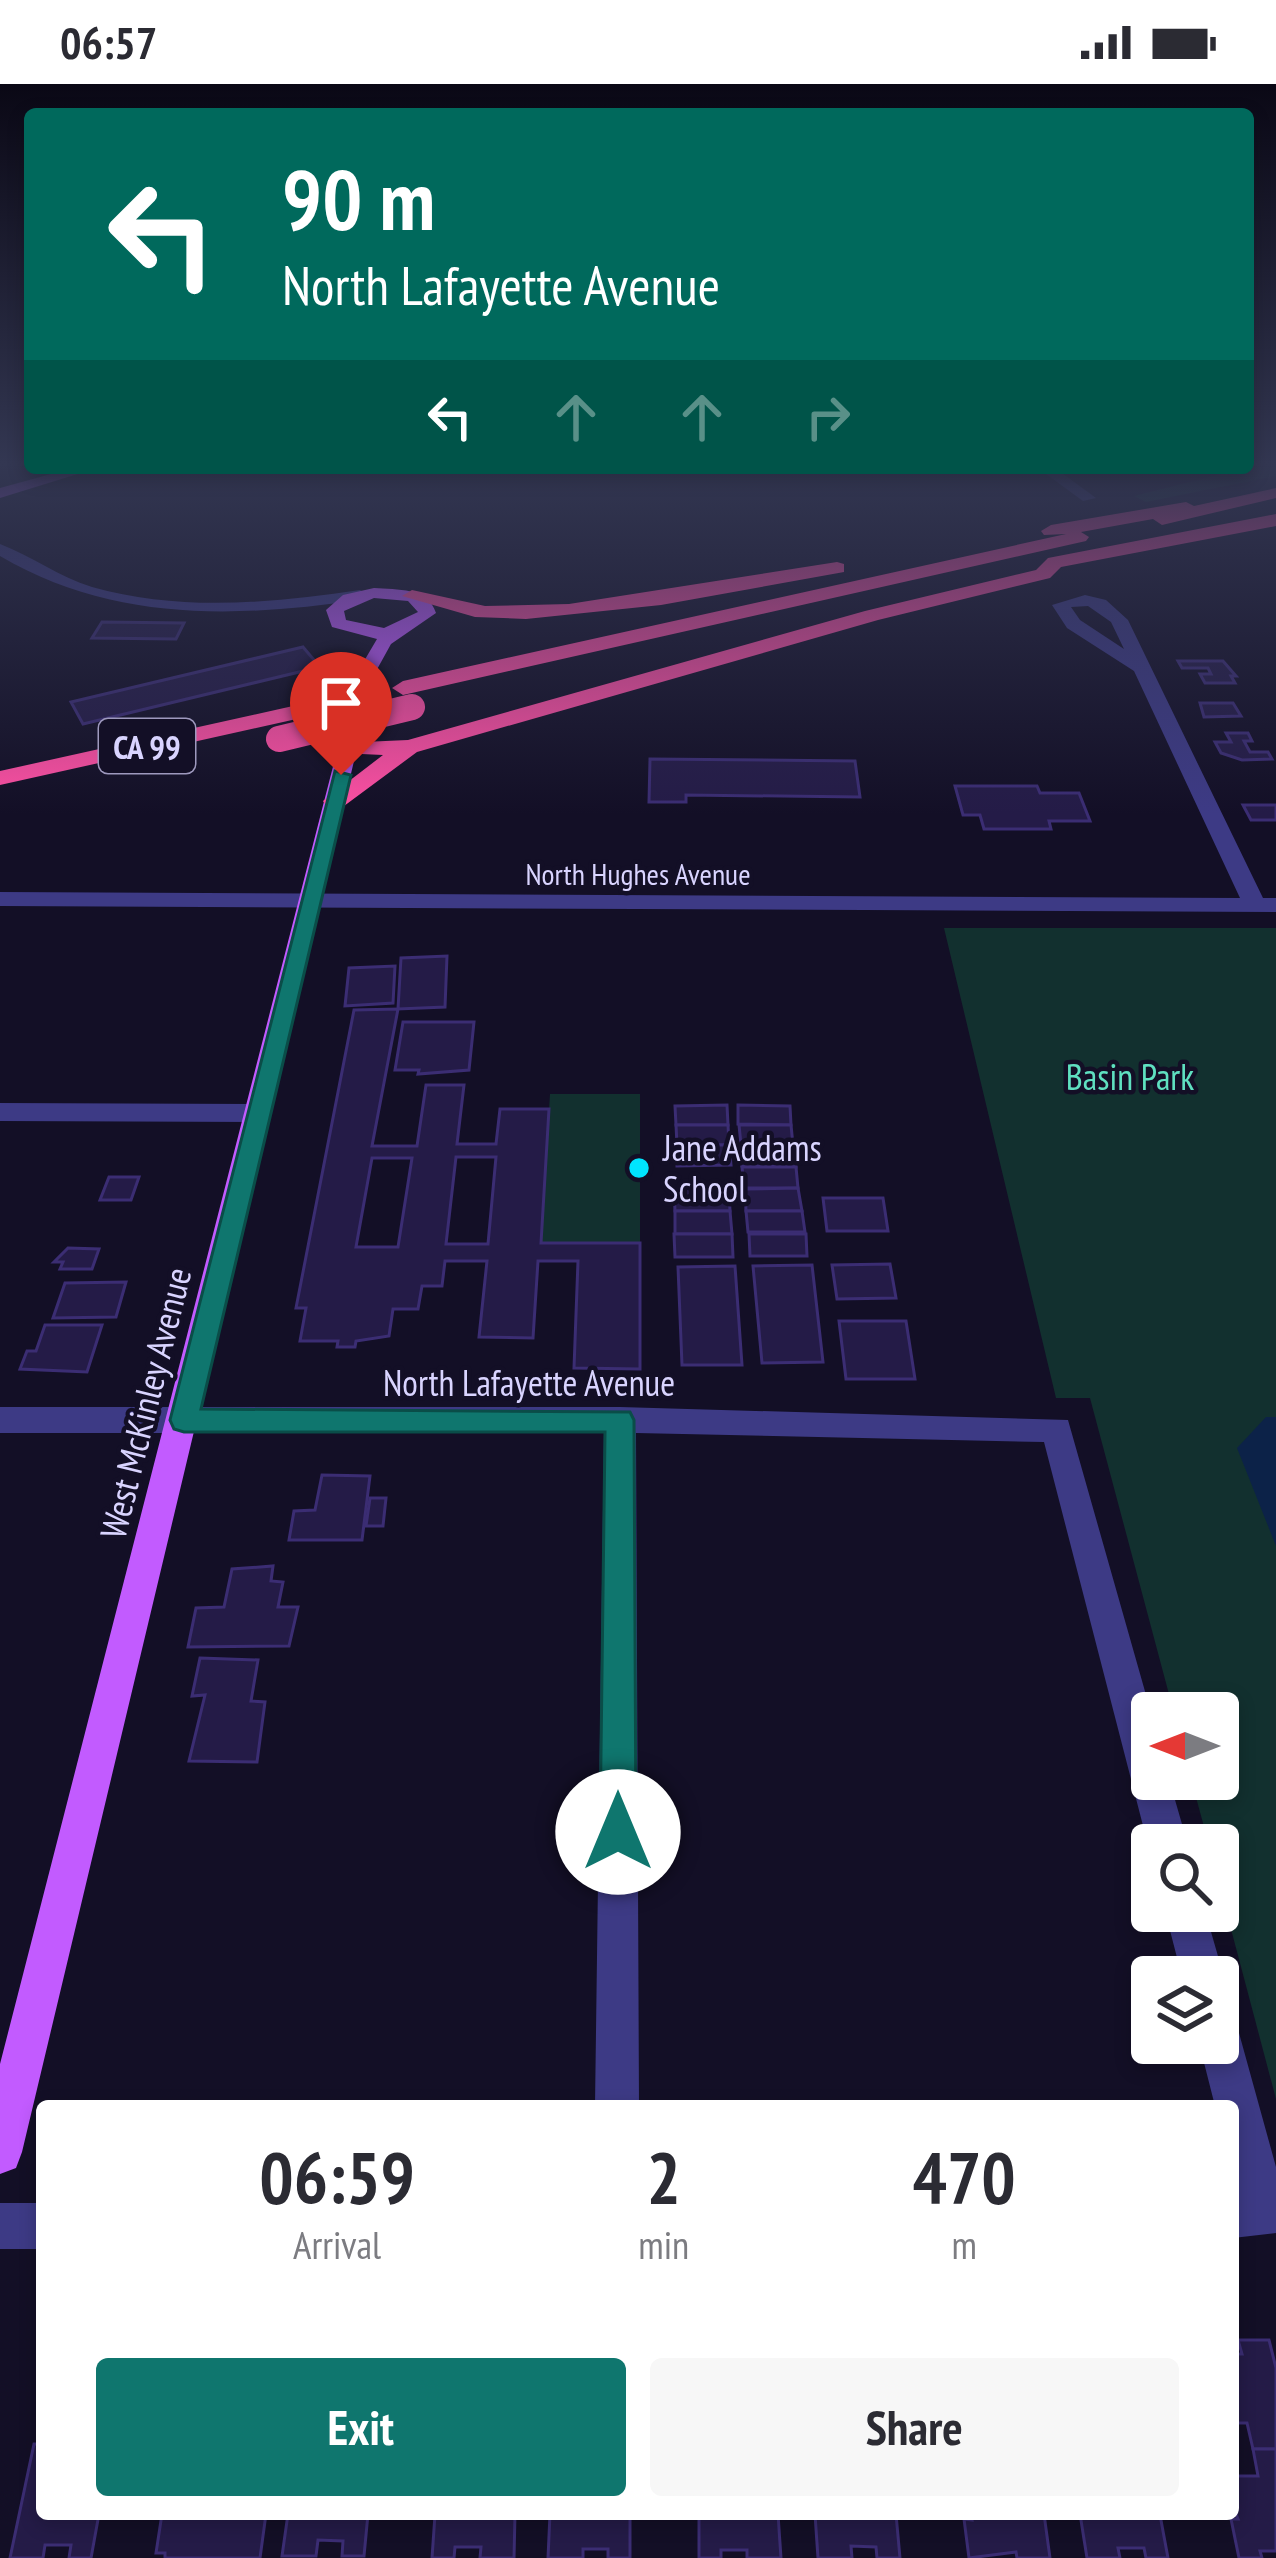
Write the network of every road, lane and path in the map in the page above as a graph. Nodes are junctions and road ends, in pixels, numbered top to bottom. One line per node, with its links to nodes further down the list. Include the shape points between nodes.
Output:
1 (62, 582): 8 (street, via 175,606)
2 (751, 582): 7 (highway, via 489,612)
3 (927, 582): 13 (highway, CA 99)
4 (958, 582): 13 (highway, CA 99)
5 (1008, 582): 14 (highway)
6 (360, 595): 7 (main road); 8 (street); 9 (main road, via 335,610)
7 (412, 596): 10 (main road, West McKinley Avenue, via 427,613)
8 (255, 608): 9 (street)
9 (345, 628): 10 (main road); 12 (main road)
10 (401, 630): 12 (main road, West McKinley Avenue, via 384,641)
11 (1139, 667): 21 (street)
12 (366, 673): 15 (main road, West McKinley Avenue)
13 (408, 698): 16 (highway, CA 99, via 293,713); 18 (highway, CA 99, bridge, via 279,739)
14 (409, 747): 15 (highway); 17 (highway)
15 (348, 748): 17 (main road, West McKinley Avenue)
16 (0, 778)
17 (335, 801): 20 (main road, West McKinley Avenue)
18 (0, 802)
19 (0, 899): 20 (street, North Hughes Avenue)
20 (308, 902): 21 (street, North Hughes Avenue); 23 (main road, West McKinley Avenue)
21 (1265, 905)
22 (0, 1112): 23 (street)
23 (259, 1113): 25 (main road, West McKinley Avenue)
24 (0, 1420): 25 (street, North Lafayette Avenue)
25 (184, 1420): 26 (street, North Lafayette Avenue); 31 (main road, West McKinley Avenue)
26 (620, 1420): 27 (street, North Lafayette Avenue, via 1057,1429); 29 (street)
27 (1162, 1824)
28 (1223, 2064): 30 (street)
29 (617, 2100)
30 (1230, 2100)
31 (0, 2152)
32 (1239, 2152): 33 (street)
33 (1250, 2214)
34 (0, 2226): 35 (street)
35 (36, 2226)

